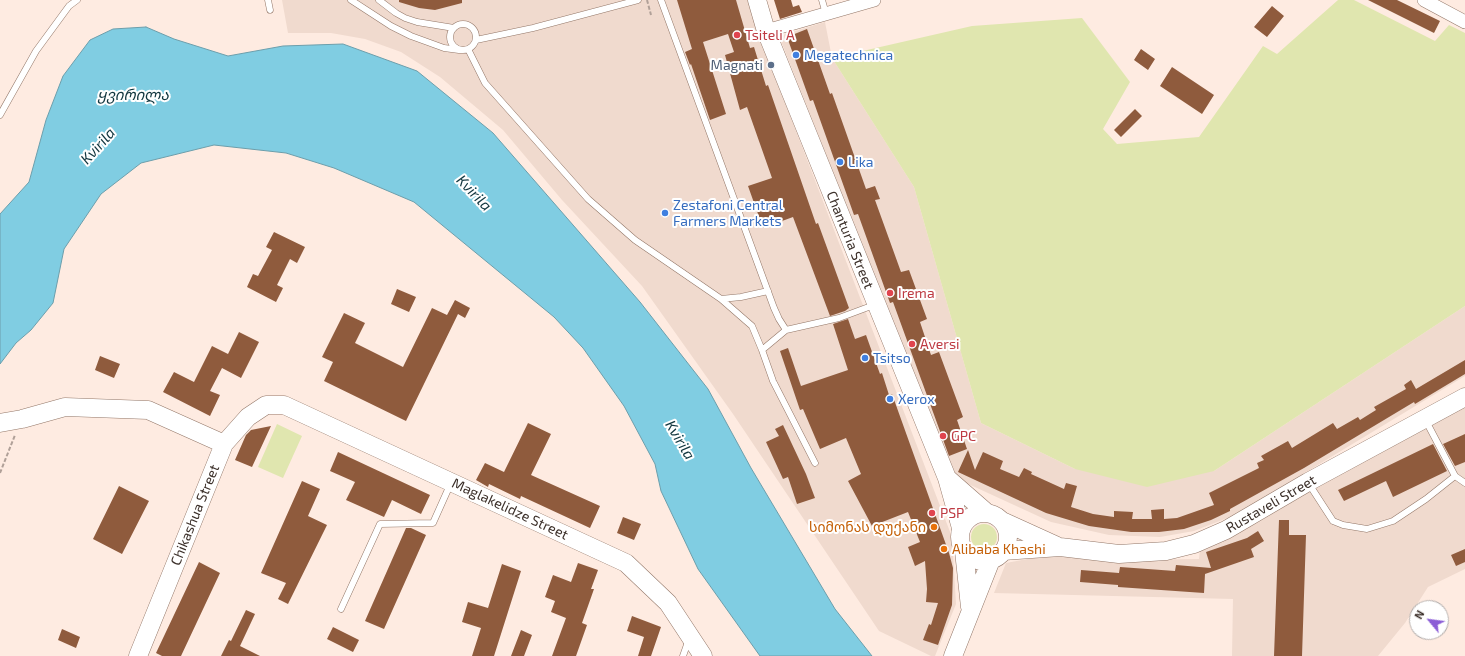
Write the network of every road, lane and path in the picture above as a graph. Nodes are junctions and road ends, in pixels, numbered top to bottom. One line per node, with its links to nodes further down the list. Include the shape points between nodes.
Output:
1 (77, 0): 21 (lane, via 69,6 36,51)
2 (268, 0): 12 (lane)
3 (351, 0): 20 (lane, via 411,36 444,48)
4 (379, 0): 16 (lane, via 405,18)
5 (638, 0): 18 (lane)
6 (647, 0): 14 (path)
7 (661, 0): 22 (lane)
8 (757, 0): 17 (street, Chanturia Street)
9 (822, 0): 13 (lane)
10 (874, 0): 13 (street)
11 (1424, 0): 15 (street)
12 (270, 10)
13 (826, 14): 17 (street)
14 (650, 15)
15 (1465, 22)
16 (454, 28): 18 (lane, via 462,24 470,26 475,32); 20 (lane, via 451,31 451,42)
17 (766, 31): 24 (street, Chanturia Street)
18 (476, 40): 19 (lane)
19 (468, 49): 20 (lane); 23 (lane, via 485,83 588,199 635,240)
20 (459, 50)
21 (0, 115)
22 (768, 291): 23 (lane); 25 (lane, via 779,320)
23 (720, 299): 26 (lane, via 752,326)
24 (876, 304): 25 (lane, via 839,318); 35 (street, Chanturia Street)
25 (786, 330): 26 (lane)
26 (762, 350): 32 (lane, via 773,381)
27 (1465, 397): 29 (street, Rustaveli Street)
28 (284, 405): 31 (street, Chikashua Street, via 266,405 248,417); 36 (street, Maglakelidze Street)
29 (1425, 420): 34 (lane); 37 (street, Rustaveli Street)
30 (12, 421): 31 (street, via 65,407 148,410); 33 (path)
31 (224, 444): 47 (street, Chikashua Street)
32 (815, 463)
33 (0, 473)
34 (1455, 476): 37 (lane, via 1393,521 1368,529 1333,521); 38 (lane)
35 (947, 478): 39 (street, Chanturia Street); 40 (street, Chanturia Street)
36 (452, 482): 44 (lane, via 433,523 380,524); 46 (street, Maglakelidze Street, via 626,562 668,602)
37 (1308, 482): 41 (street, Rustaveli Street, via 1226,530 1180,548 1119,554)
38 (1465, 483)
39 (994, 517): 40 (street, via 974,514); 41 (street, Rustaveli Street); 43 (street, via 1006,529 1008,538)
40 (961, 528): 42 (street, via 960,540)
41 (1060, 547): 43 (street, Rustaveli Street)
42 (964, 551): 43 (street, via 973,559 985,561); 45 (street)
43 (997, 555): 45 (street)
44 (341, 609)
45 (970, 610): 50 (street)
46 (690, 636): 48 (lane); 49 (street, Maglakelidze Street)
47 (138, 656)
48 (682, 656)
49 (703, 656)
50 (953, 656)

